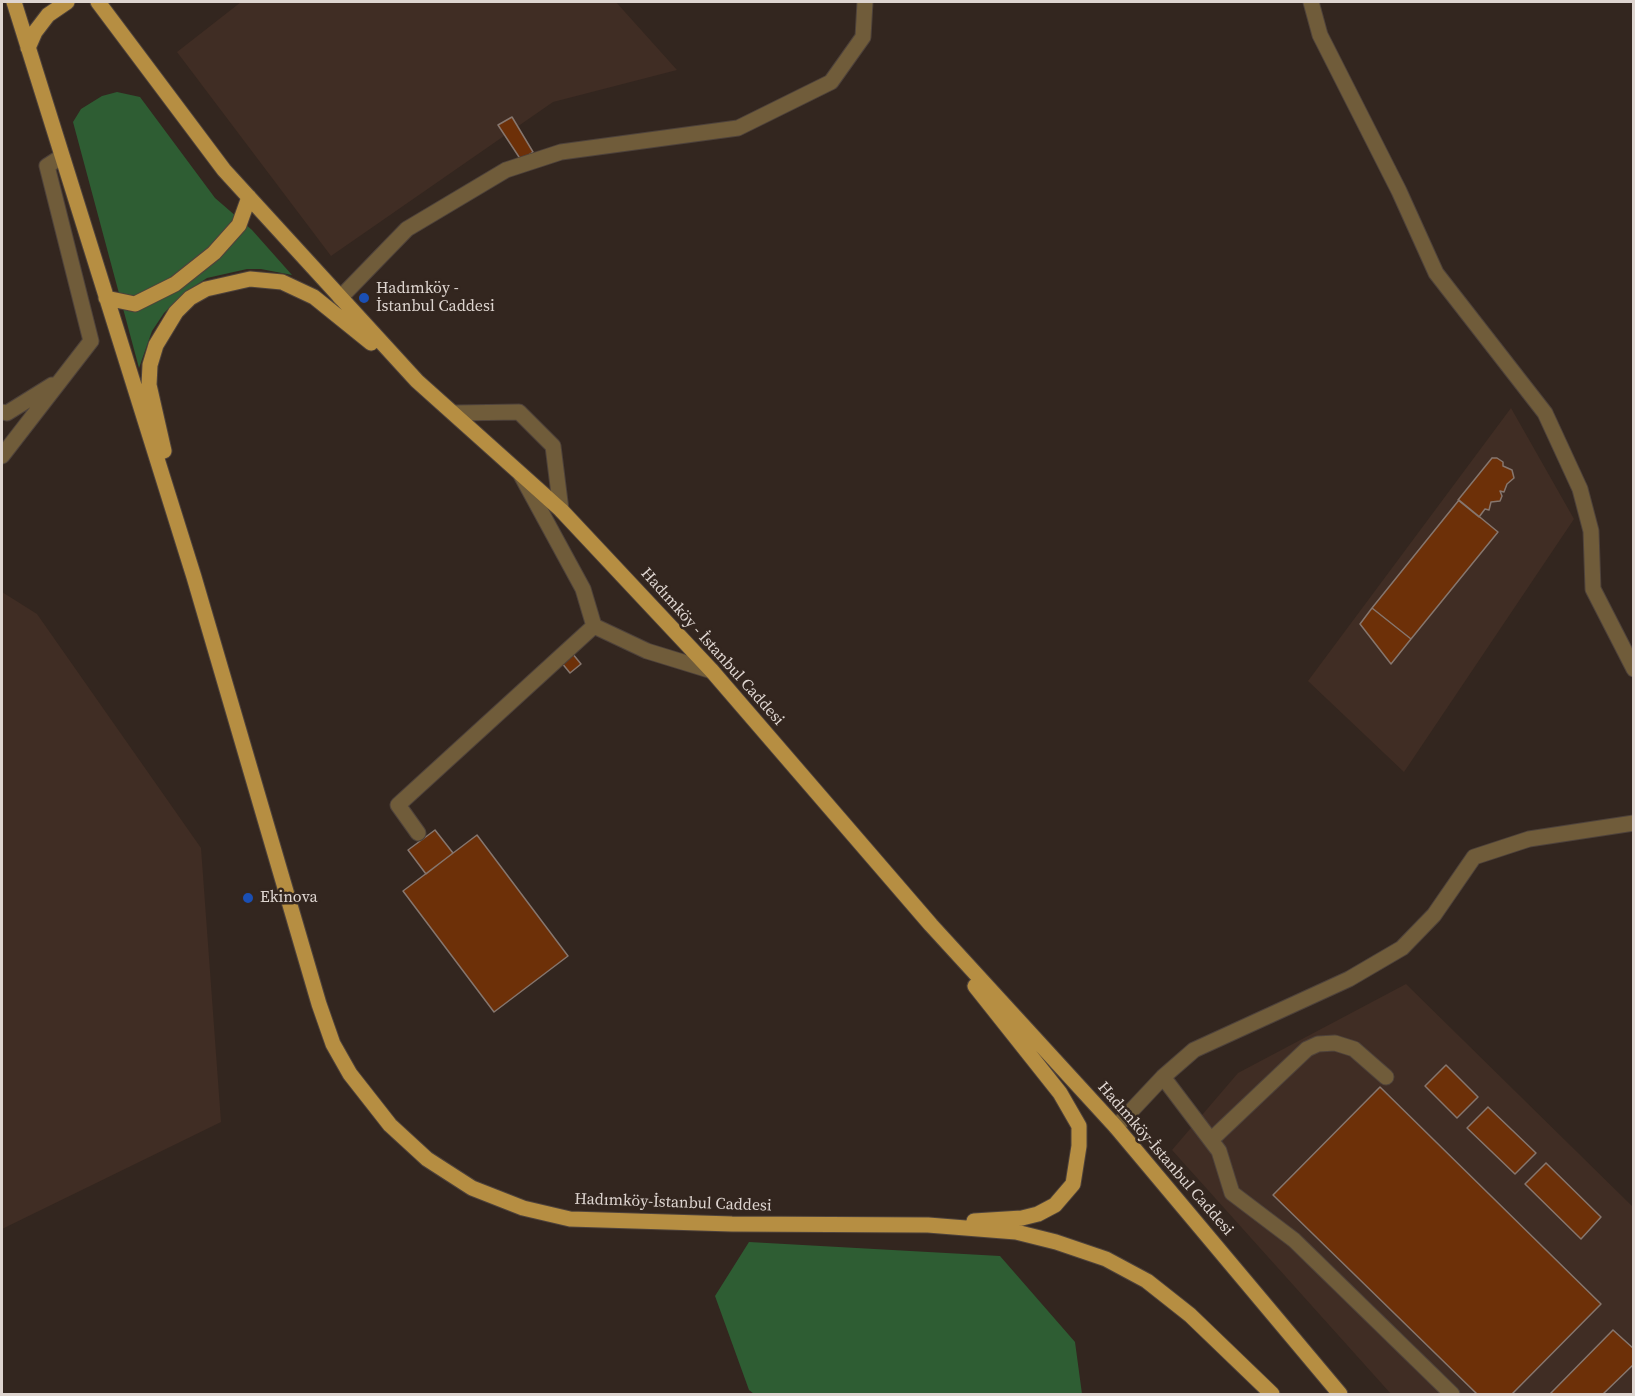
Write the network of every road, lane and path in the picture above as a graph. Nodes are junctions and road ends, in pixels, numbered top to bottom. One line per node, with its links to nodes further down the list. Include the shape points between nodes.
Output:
1 (14, 2): 8 (main road)
2 (67, 2): 8 (main road, via 48,15)
3 (98, 2): 10 (main road, Hadımköy - İstanbul Caddesi, via 224,170)
4 (865, 2): 12 (street, via 863,37 831,82 738,128 561,152 506,170 407,229)
5 (1301, 2): 7 (street)
6 (1311, 2): 7 (street)
7 (1320, 34): 22 (street, via 1436,273 1545,413 1581,489 1591,531 1593,589)
8 (28, 48): 9 (main road)
9 (61, 157): 11 (main road); 13 (street, via 47,166 91,341)
10 (249, 197): 11 (main road, via 238,225 214,254 175,284 135,304); 12 (main road, Hadımköy - İstanbul Caddesi)
11 (106, 298): 19 (main road)
12 (340, 298): 14 (main road, Hadımköy - İstanbul Caddesi)
13 (60, 380): 15 (street); 17 (street)
14 (417, 381): 16 (main road, Hadımköy - İstanbul Caddesi); 19 (main road, via 339,316 299,289 258,279 206,289 176,312 156,345 150,365 149,386 164,452)
15 (3, 414)
16 (456, 414): 18 (main road, Hadımköy - İstanbul Caddesi); 20 (street, via 519,412 553,446)
17 (2, 456)
18 (518, 470): 20 (main road, Hadımköy - İstanbul Caddesi); 21 (street, via 583,589)
19 (167, 490): 31 (main road, Hadımköy-İstanbul Caddesi, via 333,1044 350,1074 390,1125 427,1159 472,1188 523,1208 570,1219)
20 (561, 510): 23 (main road, Hadımköy - İstanbul Caddesi)
21 (594, 626): 23 (street, via 647,651); 25 (street, via 398,805)
22 (1634, 669)
23 (712, 671): 26 (main road, Hadımköy - İstanbul Caddesi)
24 (1634, 824): 27 (street, via 1529,838 1474,857 1434,915 1402,948 1349,979 1194,1050)
25 (418, 833)
26 (931, 925): 29 (main road, Hadımköy-İstanbul Caddesi); 31 (main road, via 1002,1023 1060,1093 1079,1126 1079,1146 1072,1184 1062,1199 1047,1210 1022,1218)
27 (1163, 1077): 29 (street); 30 (street)
28 (1386, 1077): 30 (street, via 1354,1049 1335,1043 1318,1044 1307,1049)
29 (1116, 1127): 33 (main road, Hadımköy-İstanbul Caddesi)
30 (1211, 1140): 34 (street, via 1219,1151 1232,1192 1294,1240)
31 (928, 1225): 32 (main road, Hadımköy-İstanbul Caddesi, via 1016,1232 1106,1259 1146,1281 1190,1315)
32 (1272, 1395)
33 (1340, 1395)
34 (1452, 1395)

